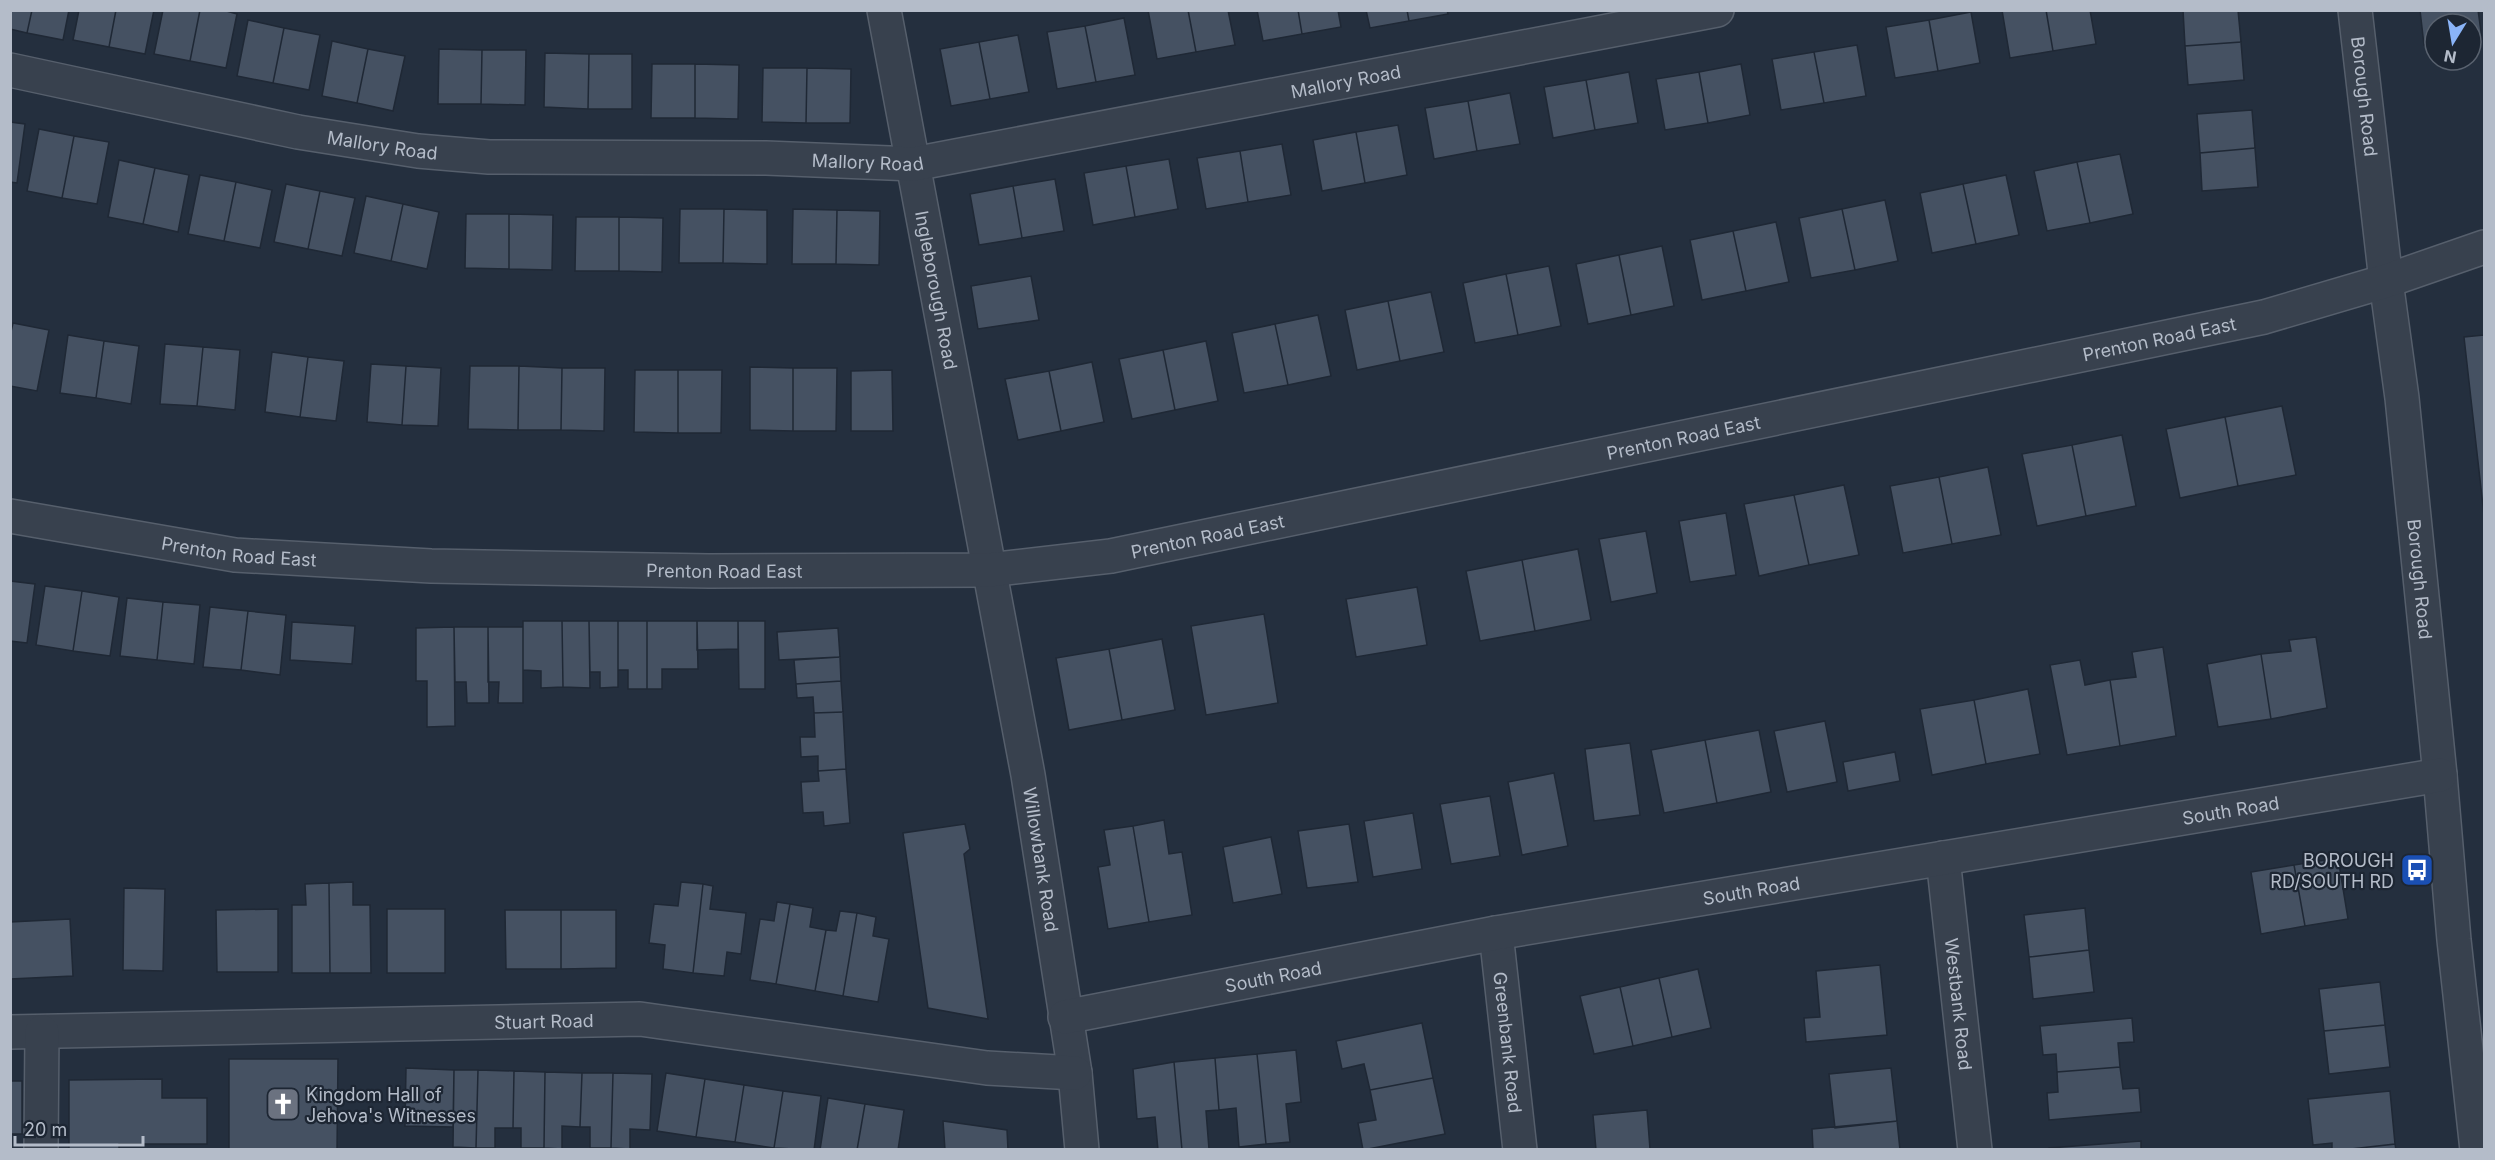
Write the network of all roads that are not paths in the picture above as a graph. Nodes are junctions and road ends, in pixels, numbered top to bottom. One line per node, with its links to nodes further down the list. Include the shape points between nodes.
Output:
1 (884, 10): 5 (street, Ingleborough Road)
2 (1717, 10): 5 (street, Mallory Road)
3 (2355, 10): 7 (street, Borough Road)
4 (10, 70): 5 (street, Mallory Road, via 287,129 418,151 489,157 766,158)
5 (914, 164): 9 (street, Ingleborough Road)
6 (2484, 247): 7 (street, Prenton Road East)
7 (2386, 281): 9 (street, Prenton Road East, via 2264,317 2148,342 1111,556); 10 (street, Borough Road, via 2402,398)
8 (10, 516): 9 (street, Prenton Road East, via 235,555 431,566 709,571)
9 (989, 570): 14 (street, Willowbank Road, via 1028,775)
10 (2440, 775): 11 (street, South Road); 13 (street, Borough Road)
11 (1943, 858): 12 (street, South Road); 20 (street, Westbank Road)
12 (1496, 933): 14 (street, South Road); 19 (street, Greenbank Road)
13 (2473, 1016): 21 (street, Borough Road)
14 (1065, 1017): 16 (street, Willowbank Road)
15 (26, 1032): 16 (street, Stuart Road, via 640,1019 987,1068); 17 (street)
16 (1075, 1074): 18 (street, Willowbank Road)
17 (41, 1149)
18 (1082, 1149)
19 (1520, 1149)
20 (1976, 1149)
21 (2477, 1149)

